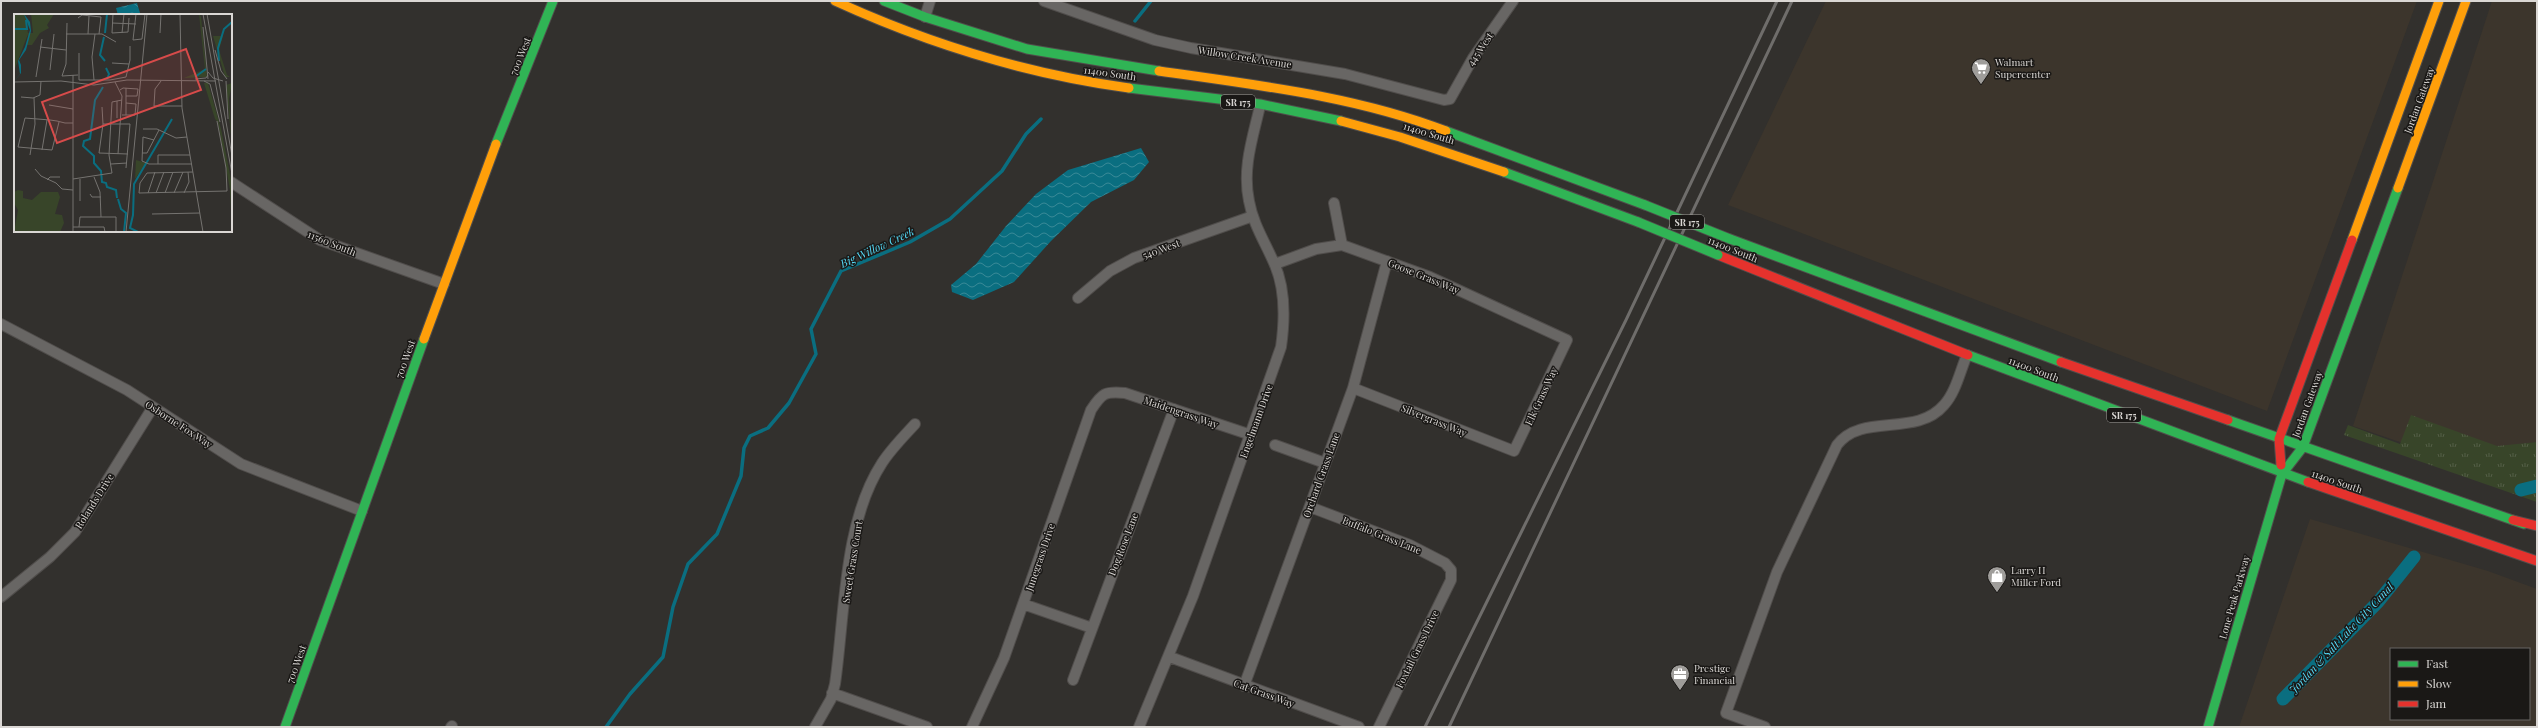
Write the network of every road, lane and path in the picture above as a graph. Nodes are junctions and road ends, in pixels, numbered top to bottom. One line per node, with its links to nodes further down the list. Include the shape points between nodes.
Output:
1 (553, 1): 19 (main road, 700 West, via 484,174)
2 (835, 1): 11 (main road, 11400 South / SR 175, via 919,37 1037,72 1082,81)
3 (884, 1): 9 (main road, 11400 South / SR 175)
4 (930, 1): 9 (street)
5 (1044, 1): 10 (street, Willow Creek Avenue, via 1155,40 1311,67 1375,81 1436,99)
6 (1513, 1): 10 (street, 445 West, via 1473,58)
7 (2439, 1): 30 (main road, Jordan Gateway)
8 (2466, 1): 32 (main road, Jordan Gateway)
9 (925, 18): 12 (main road, 11400 South / SR 175, via 1035,50 1300,92)
10 (1450, 99)
11 (1260, 106): 12 (main road, via 1265,99 1272,97 1350,111); 15 (street, Engelmann Drive, via 1247,162 1247,189); 23 (main road, 11400 South / SR 175, bridge, via 1359,124 1449,150 1638,222)
12 (1380, 110): 30 (main road, 11400 South / SR 175, bridge, via 1437,127 1980,333)
13 (232, 183): 19 (street, 11560 South, via 320,240)
14 (1334, 203): 16 (street)
15 (1253, 216): 18 (street, Engelmann Drive); 20 (street, 540 West, via 1134,258 1110,271)
16 (1342, 245): 17 (street, Goose Grass Way); 18 (street, Goose Grass Way, via 1316,249)
17 (1388, 261): 22 (street, Goose Grass Way, via 1476,297); 24 (street, Orchard Grass Lane)
18 (1275, 264): 29 (street, Engelmann Drive, via 1284,303 1282,341)
19 (444, 284): 37 (main road, 700 West)
20 (1078, 298)
21 (1, 324): 26 (street, Osborne Fox Way, via 120,386)
22 (1567, 340): 33 (street, Elk Grass Way)
23 (1967, 355): 35 (main road, 11400 South / SR 175); 55 (street, via 1952,393 1935,413 1924,420 1909,424 1859,430 1842,438 1836,445 1777,572 1726,713)
24 (1353, 388): 33 (street, Silvergrass Way); 34 (street, Orchard Grass Lane)
25 (1110, 392): 27 (street, Maidengrass Way, via 1125,393); 42 (street, Junegrass Drive, via 1100,396 1091,410)
26 (153, 407): 37 (street, Osborne Fox Way, via 241,464); 41 (street, Rolands Drive, via 75,532 50,557)
27 (1174, 410): 29 (street, Maidengrass Way); 43 (street, Dog Rose Lane)
28 (915, 424): 47 (street, Sweet Grass Court, via 882,464 861,509 852,548)
29 (1251, 435): 44 (street, Engelmann Drive)
30 (2279, 439): 32 (main road, 11400 South / SR 175); 35 (main road, Jordan Gateway)
31 (1275, 445): 34 (street)
32 (2303, 447): 35 (main road, Jordan Gateway); 38 (main road, 11400 South / SR 175)
33 (1514, 452)
34 (1325, 463): 36 (street, Orchard Grass Lane)
35 (2282, 474): 39 (main road, 11400 South / SR 175); 56 (main road, Lone Peak Parkway)
36 (1310, 507): 40 (street, Buffalo Grass Lane, via 1410,545 1444,563); 46 (street, Orchard Grass Lane)
37 (362, 511): 48 (main road, 700 West)
38 (2537, 527)
39 (2537, 561)
40 (1451, 570): 54 (street, Foxtail Grass Drive, via 1451,580)
41 (1, 597)
42 (1023, 604): 43 (street); 51 (street, Junegrass Drive, via 1004,658)
43 (1092, 628): 45 (street, Dog Rose Lane)
44 (1170, 657): 46 (street, Cat Grass Way); 52 (street, Engelmann Drive)
45 (1073, 680)
46 (1244, 686): 53 (street, Cat Grass Way)
47 (832, 693): 49 (street, Sweet Grass Court); 50 (street)
48 (285, 727)
49 (815, 727)
50 (927, 727)
51 (972, 727)
52 (1139, 727)
53 (1359, 727)
54 (1379, 727)
55 (1765, 727)
56 (2208, 727)

